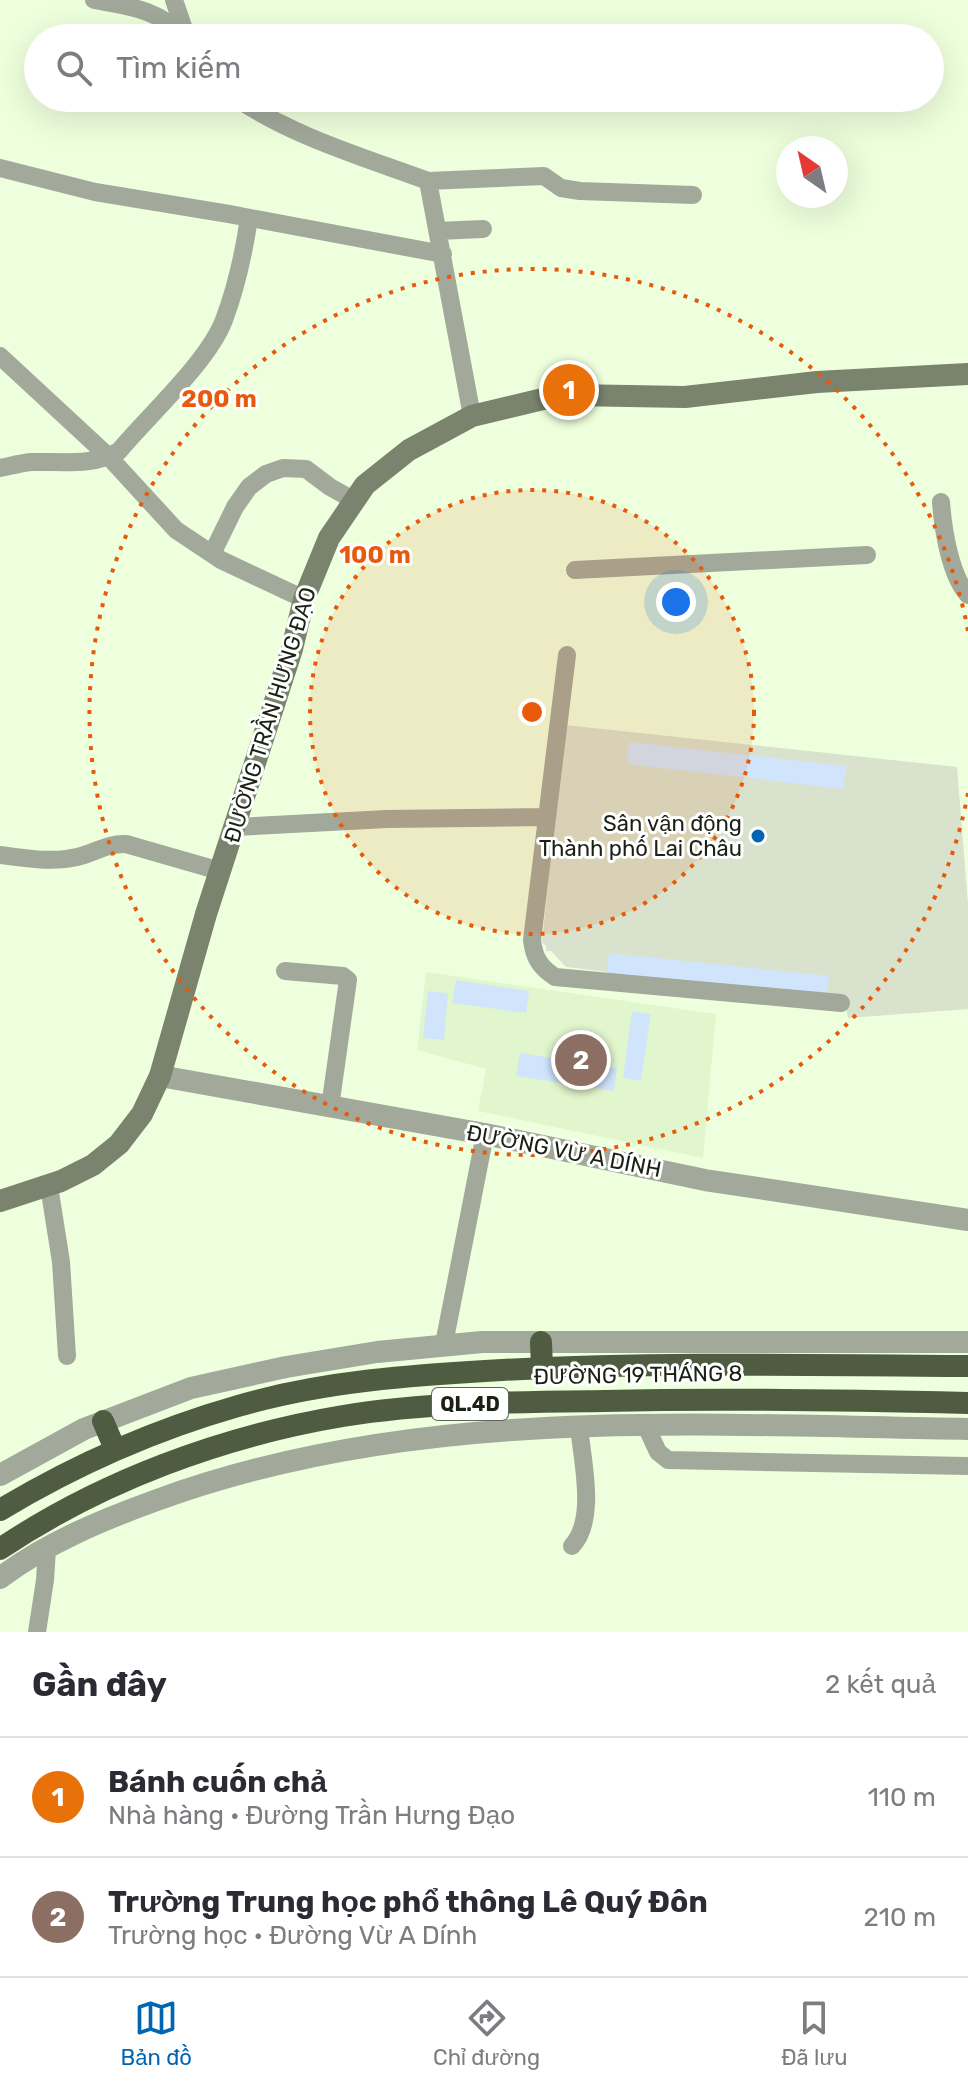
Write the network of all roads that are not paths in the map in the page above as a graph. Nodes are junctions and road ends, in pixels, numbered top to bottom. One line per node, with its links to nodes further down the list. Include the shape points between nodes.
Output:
1 (94, 0): 3 (street, via 159,15)
2 (174, 0): 4 (street)
3 (173, 24)
4 (182, 24)
5 (260, 112): 7 (street, via 313,139)
6 (0, 168): 9 (street, via 95,192)
7 (428, 181): 8 (street, via 544,176 561,188 580,191); 11 (street)
8 (693, 195)
9 (249, 218): 12 (street); 16 (street, via 223,322 203,355)
10 (483, 229): 11 (street)
11 (438, 231): 12 (street)
12 (443, 254): 15 (street)
13 (0, 356): 16 (street)
14 (968, 374): 15 (main road, ĐƯỜNG TRẦN HƯNG ĐẠO, via 817,382 685,397 572,395)
15 (472, 416): 18 (main road, ĐƯỜNG TRẦN HƯNG ĐẠO, via 409,450 365,485)
16 (109, 457): 17 (street); 20 (street, via 176,530)
17 (0, 468)
18 (355, 501): 20 (street, via 306,469 266,474 235,507); 24 (main road, ĐƯỜNG TRẦN HƯNG ĐẠO, via 329,538)
19 (941, 502): 23 (street, via 959,585)
20 (212, 554): 24 (street)
21 (867, 555): 22 (street)
22 (575, 570)
23 (968, 595)
24 (304, 599): 27 (main road, ĐƯỜNG TRẦN HƯNG ĐẠO)
25 (567, 655): 26 (street)
26 (545, 817): 27 (street); 31 (street, via 532,940 534,956 555,977)
27 (236, 827): 29 (main road, ĐƯỜNG TRẦN HƯNG ĐẠO)
28 (0, 855): 29 (street, via 75,858 114,843)
29 (220, 871): 32 (main road, ĐƯỜNG TRẦN HƯNG ĐẠO)
30 (285, 971): 33 (street, via 348,980)
31 (841, 1003)
32 (160, 1076): 33 (street, ĐƯỜNG VỪ A DÍNH); 35 (main road, ĐƯỜNG TRẦN HƯNG ĐẠO, via 142,1114 119,1144 93,1165)
33 (330, 1107): 34 (street, ĐƯỜNG VỪ A DÍNH)
34 (485, 1134): 37 (street, ĐƯỜNG VỪ A DÍNH, via 705,1180); 40 (street)
35 (49, 1186): 36 (main road, ĐƯỜNG TRẦN HƯNG ĐẠO); 41 (street)
36 (0, 1201)
37 (968, 1220)
38 (541, 1342): 39 (street, ĐƯỜNG 19 THÁNG 8); 40 (street, ĐƯỜNG 19 THÁNG 8); 43 (highway)
39 (968, 1342)
40 (444, 1344): 45 (street, ĐƯỜNG 19 THÁNG 8, via 236,1377)
41 (67, 1356)
42 (968, 1366): 43 (highway, ĐƯỜNG 19 THÁNG 8 / QL.4D)
43 (542, 1368): 49 (highway, ĐƯỜNG 19 THÁNG 8 / QL.4D, via 415,1376 293,1393 183,1422)
44 (968, 1403): 54 (highway, ĐƯỜNG 19 THÁNG 8 / QL.4D, via 498,1403 344,1416 208,1449 122,1483)
45 (103, 1421): 49 (highway); 51 (street, ĐƯỜNG 19 THÁNG 8)
46 (579, 1426): 47 (street); 53 (street, via 586,1510 585,1526); 55 (street, via 426,1437 285,1460 162,1498)
47 (646, 1426): 48 (street); 50 (street, via 658,1452 668,1460)
48 (968, 1429)
49 (115, 1449): 52 (highway, ĐƯỜNG 19 THÁNG 8 / QL.4D)
50 (968, 1466)
51 (0, 1475)
52 (0, 1510)
53 (572, 1546)
54 (0, 1549)
55 (47, 1549): 56 (street); 57 (street)
56 (0, 1578)
57 (37, 1632)

